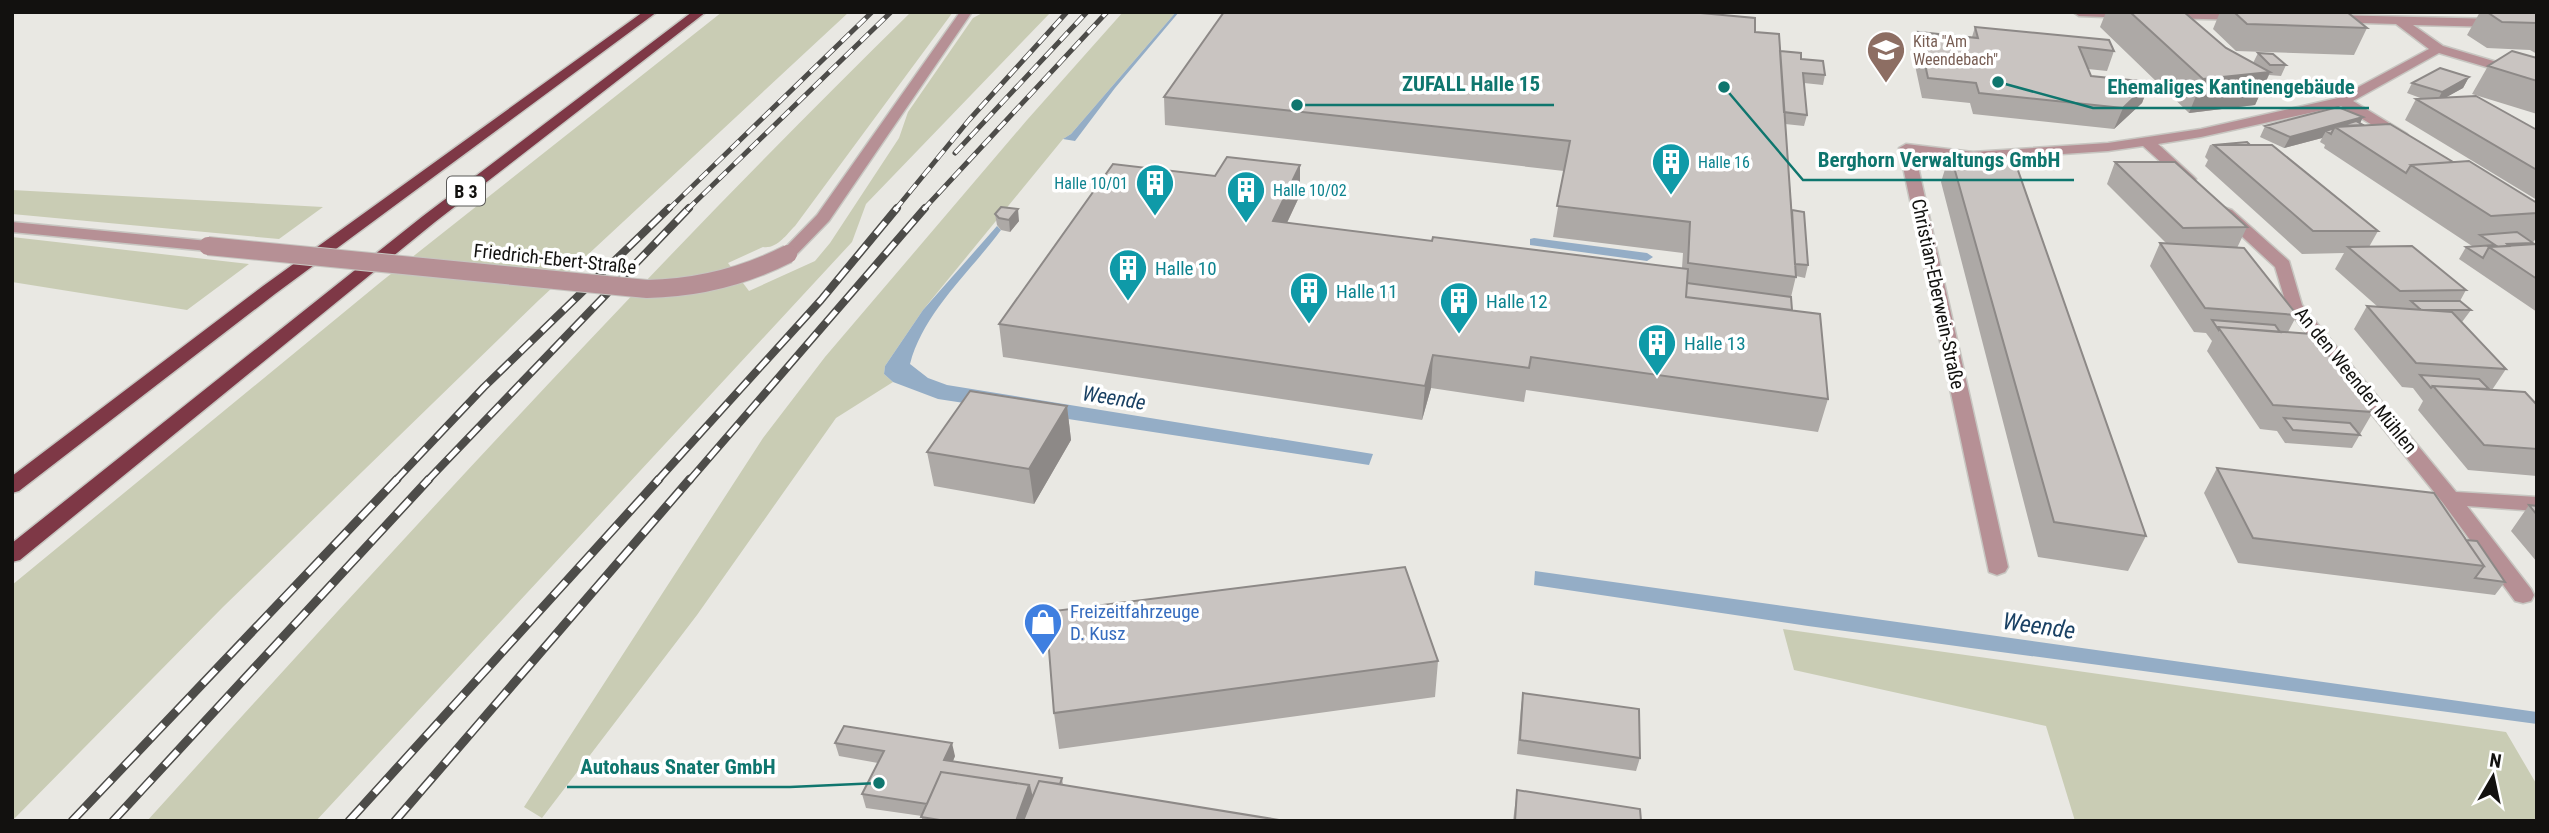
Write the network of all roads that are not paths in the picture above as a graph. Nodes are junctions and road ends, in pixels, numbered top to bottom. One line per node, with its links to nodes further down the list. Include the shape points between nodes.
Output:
1 (651, 12): 18 (highway, B 3, via 269,290)
2 (700, 12): 21 (highway, B 3, via 407,236)
3 (966, 12): 17 (street, Friedrich-Ebert-Straße, bridge, via 823,218 788,254 712,284 646,289)
4 (2079, 12): 6 (street)
5 (2412, 12): 10 (street)
6 (2146, 14): 7 (street)
7 (2260, 17)
8 (2315, 18): 9 (street)
9 (2398, 20): 10 (street); 12 (street)
10 (2425, 21): 11 (street)
11 (2537, 24)
12 (2438, 49): 13 (street); 14 (street, Christian-Eberwein-Straße)
13 (2537, 78)
14 (2343, 101): 15 (street, Christian-Eberwein-Straße); 16 (street)
15 (2147, 142): 19 (street, An den Weender Mühlen, via 2283,265 2294,306); 22 (street, Christian-Eberwein-Straße, via 1973,156 1906,148)
16 (2412, 143)
17 (12, 227)
18 (12, 486)
19 (2450, 498): 20 (street); 23 (street, An den Weender Mühlen)
20 (2537, 503)
21 (12, 555)
22 (1997, 567)
23 (2523, 595)

